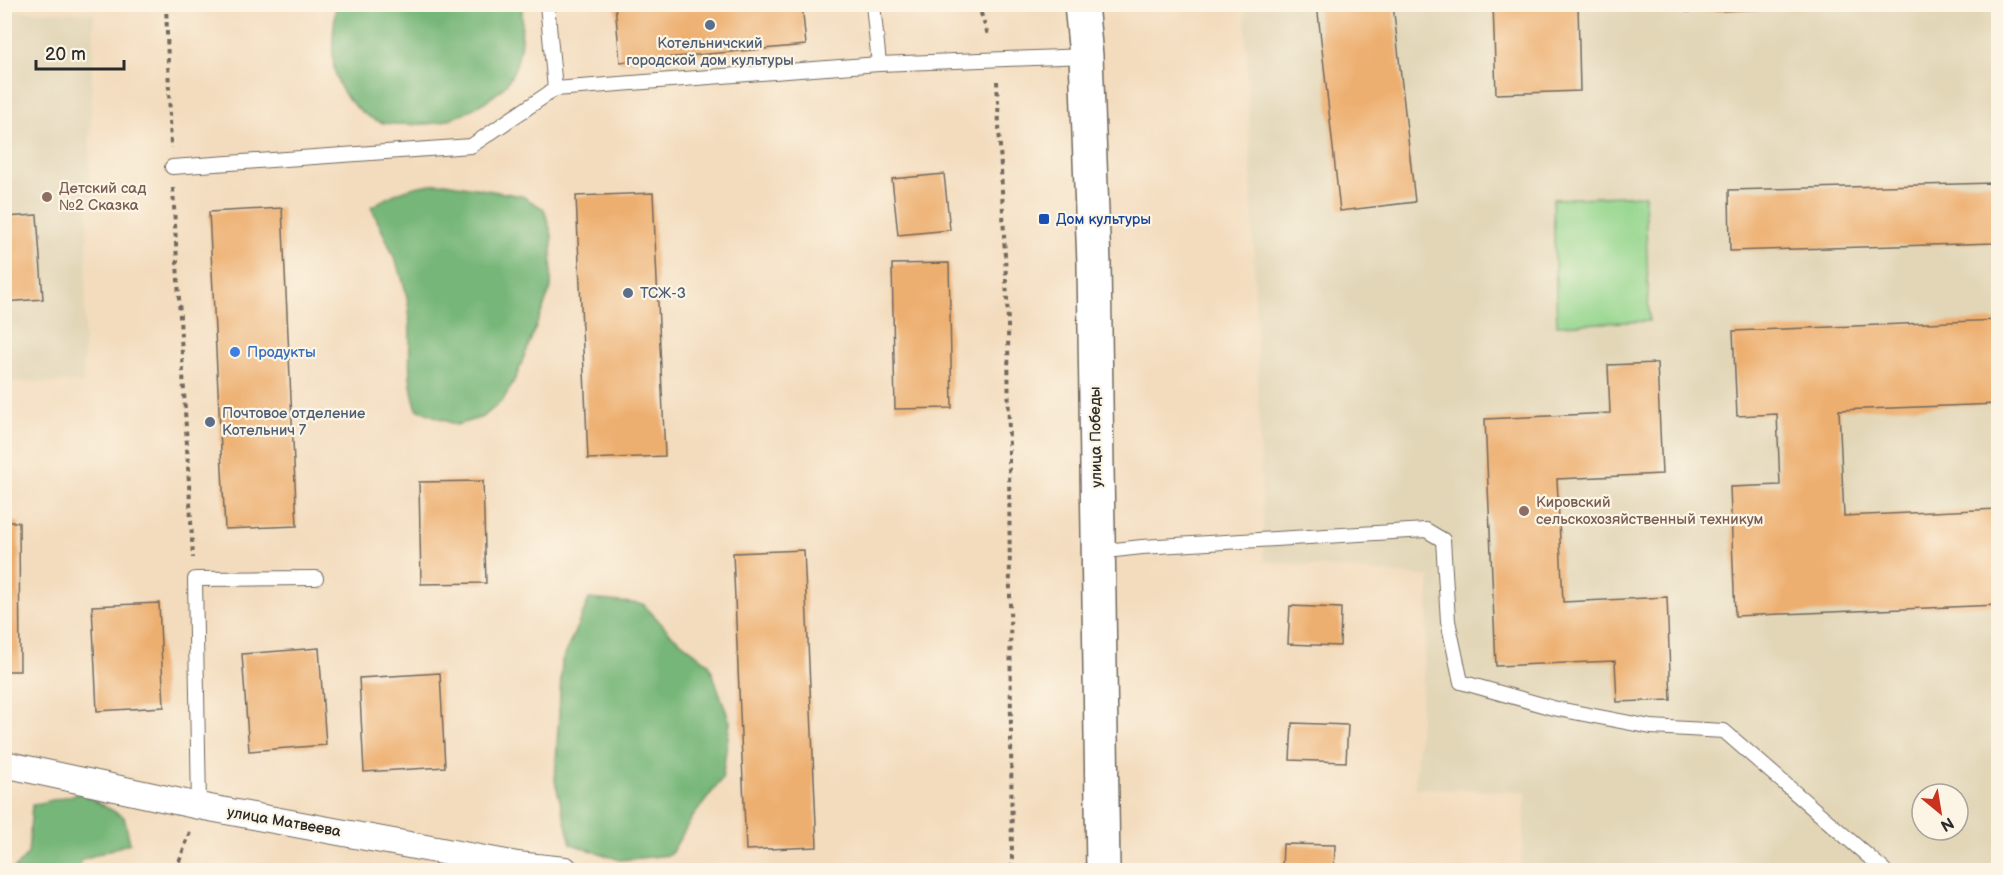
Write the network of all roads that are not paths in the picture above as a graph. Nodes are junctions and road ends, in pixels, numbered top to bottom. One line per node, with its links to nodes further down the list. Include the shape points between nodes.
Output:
1 (547, 4): 6 (lane)
2 (873, 4): 5 (lane)
3 (1081, 4): 4 (highway, улица Победы)
4 (1086, 56): 5 (lane); 8 (highway, улица Победы, via 1094,264)
5 (879, 64): 6 (lane)
6 (555, 88): 7 (lane, via 471,146)
7 (172, 167)
8 (1097, 552): 13 (highway, улица Победы); 14 (lane, via 1426,530 1443,540 1448,621 1461,682 1553,708 1650,727 1724,731)
9 (316, 578): 11 (lane, via 195,579)
10 (4, 764): 11 (street, улица Матвеева)
11 (199, 806): 12 (street, улица Матвеева)
12 (565, 870)
13 (1103, 870)
14 (1884, 870)

